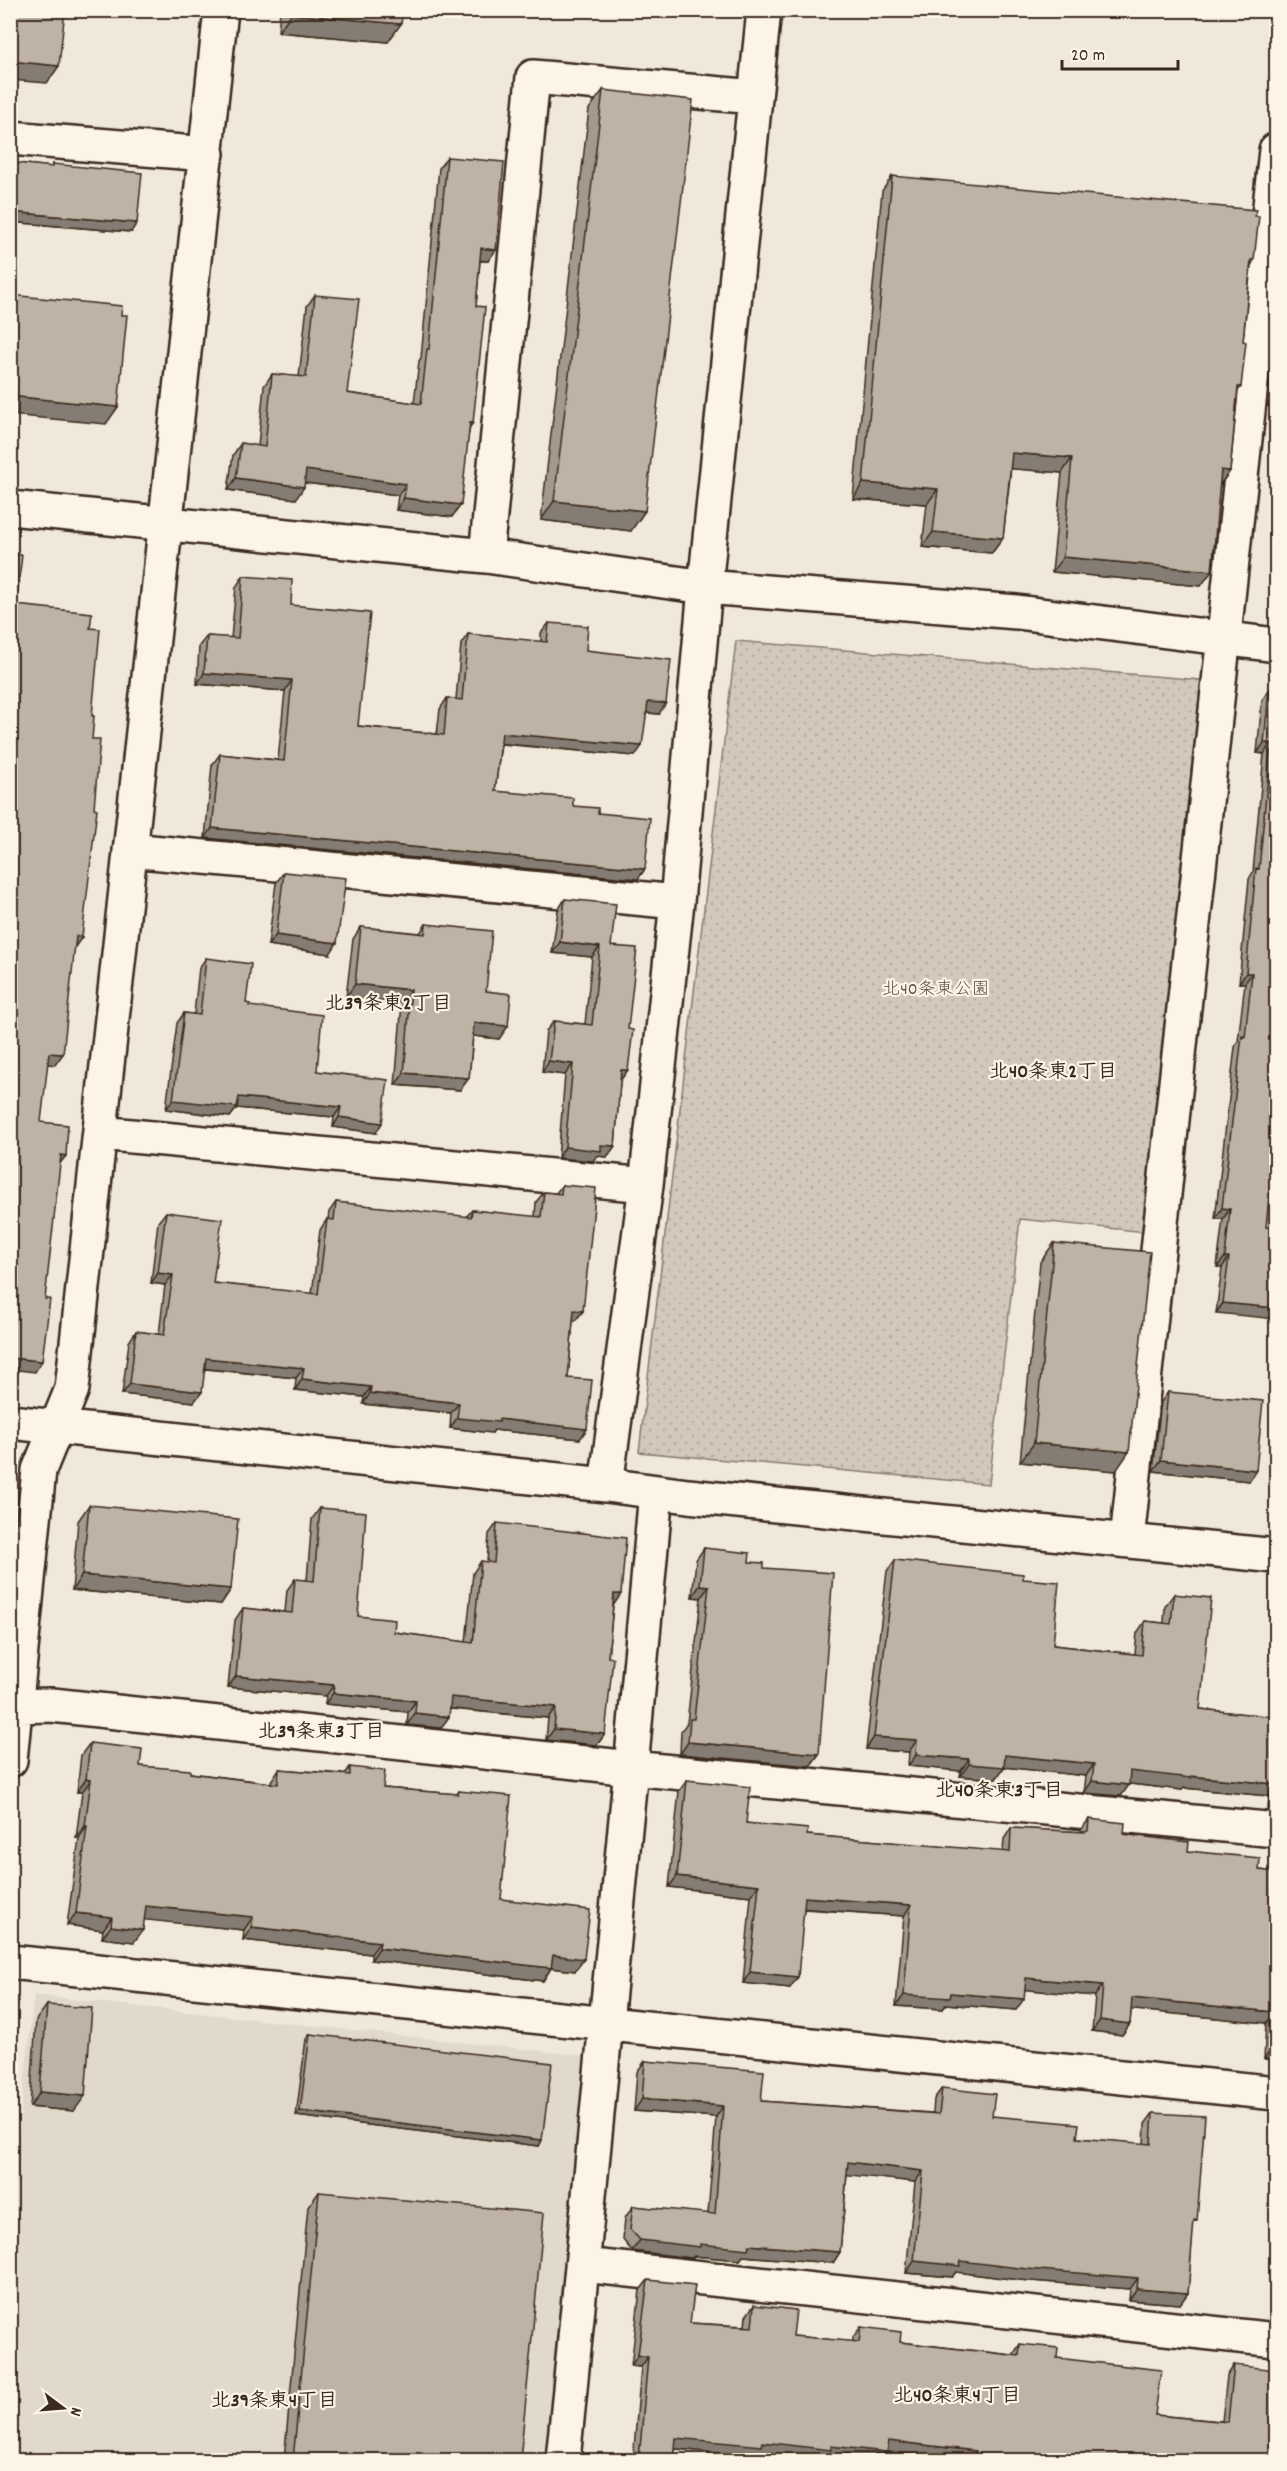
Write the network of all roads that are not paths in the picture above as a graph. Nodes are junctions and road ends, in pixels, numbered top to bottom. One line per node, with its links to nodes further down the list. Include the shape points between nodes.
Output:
1 (221, 10): 6 (street)
2 (764, 10): 3 (street)
3 (755, 97): 9 (street, via 532,77); 10 (street)
4 (10, 138): 6 (street)
5 (1276, 150): 11 (street)
6 (207, 154): 8 (street)
7 (10, 508): 8 (street)
8 (167, 524): 9 (street); 13 (street)
9 (486, 556): 10 (street)
10 (705, 587): 11 (street, via 1017,612); 14 (street)
11 (1224, 640): 12 (street); 21 (street)
12 (1276, 645)
13 (130, 850): 14 (street); 15 (street)
14 (677, 902): 16 (street)
15 (100, 1133): 16 (street); 18 (street, via 72,1389)
16 (646, 1185): 19 (street)
17 (10, 1422): 18 (street)
18 (57, 1426): 19 (street); 23 (street, via 39,1470)
19 (606, 1485): 20 (street)
20 (656, 1492): 21 (street); 25 (street)
21 (1127, 1540): 22 (street)
22 (1276, 1556)
23 (13, 1706): 24 (street); 25 (street, via 52,1705)
24 (10, 1760)
25 (631, 1768): 26 (street); 28 (street)
26 (1276, 1830)
27 (10, 1962): 28 (street)
28 (606, 2023): 29 (street); 30 (street)
29 (1276, 2093)
30 (583, 2265): 31 (street); 32 (street)
31 (1276, 2340)
32 (564, 2460)

